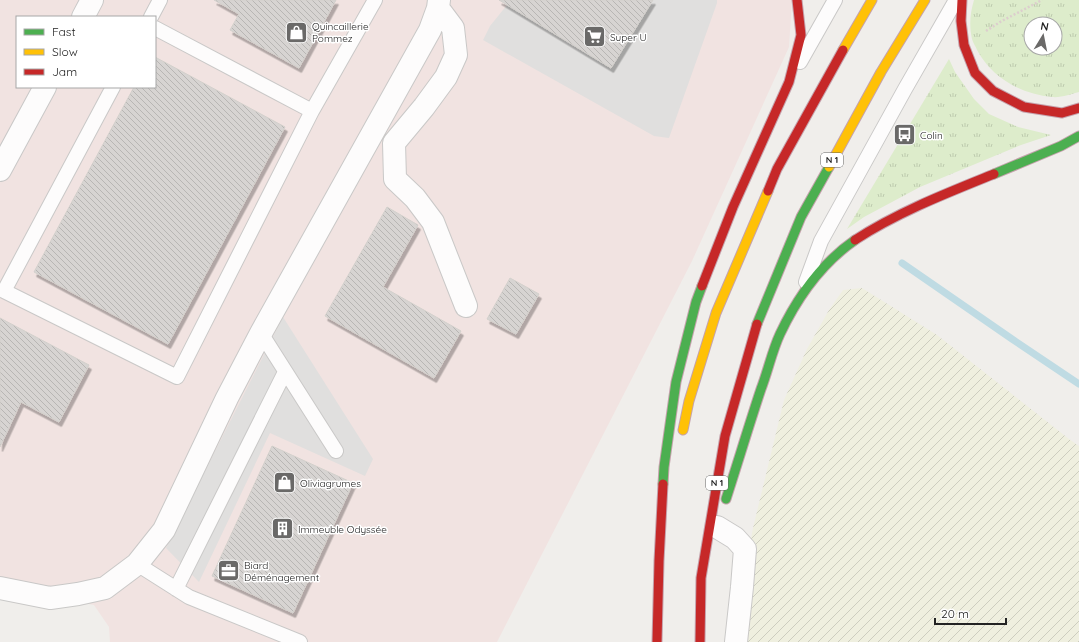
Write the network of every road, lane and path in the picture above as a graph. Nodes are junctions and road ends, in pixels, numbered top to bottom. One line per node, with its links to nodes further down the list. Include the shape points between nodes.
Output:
1 (92, 0): 11 (street)
2 (160, 0): 12 (lane)
3 (376, 0): 18 (lane)
4 (797, 0): 14 (highway, via 801,35)
5 (835, 0): 14 (lane)
6 (872, 0): 25 (highway, via 777,168 716,313 689,401)
7 (925, 0): 32 (highway, N 1, via 800,217 755,328 726,436)
8 (956, 0): 21 (lane, via 821,241)
9 (962, 0): 17 (highway, via 964,46 975,73 993,91 1024,107 1062,113)
10 (439, 4): 22 (street, via 453,28 456,55 446,77 394,143 395,179 415,198 433,222); 23 (street, via 430,30)
11 (84, 16)
12 (151, 16)
13 (156, 29): 18 (lane)
14 (790, 82): 30 (highway, via 733,207 696,302 676,382 664,467)
15 (44, 88): 20 (street)
16 (112, 88): 18 (lane, via 4,291 177,377)
17 (1079, 108)
18 (312, 111)
19 (1079, 136): 21 (highway, via 1061,146 931,200 872,229 842,249)
20 (0, 170)
21 (800, 297): 28 (highway, via 780,335)
22 (466, 306)
23 (261, 332): 24 (lane); 31 (street, via 226,398 164,530)
24 (285, 372): 26 (lane); 34 (lane)
25 (682, 439)
26 (336, 451)
27 (672, 492): 30 (highway)
28 (724, 505)
29 (718, 524): 32 (highway); 38 (street, via 745,549)
30 (659, 561): 36 (highway)
31 (137, 564): 33 (street, via 105,588 78,594 50,598); 34 (lane)
32 (701, 578): 37 (highway, N 1)
33 (0, 588)
34 (176, 589): 35 (lane, via 189,597)
35 (300, 642)
36 (657, 642)
37 (700, 642)
38 (736, 642)

